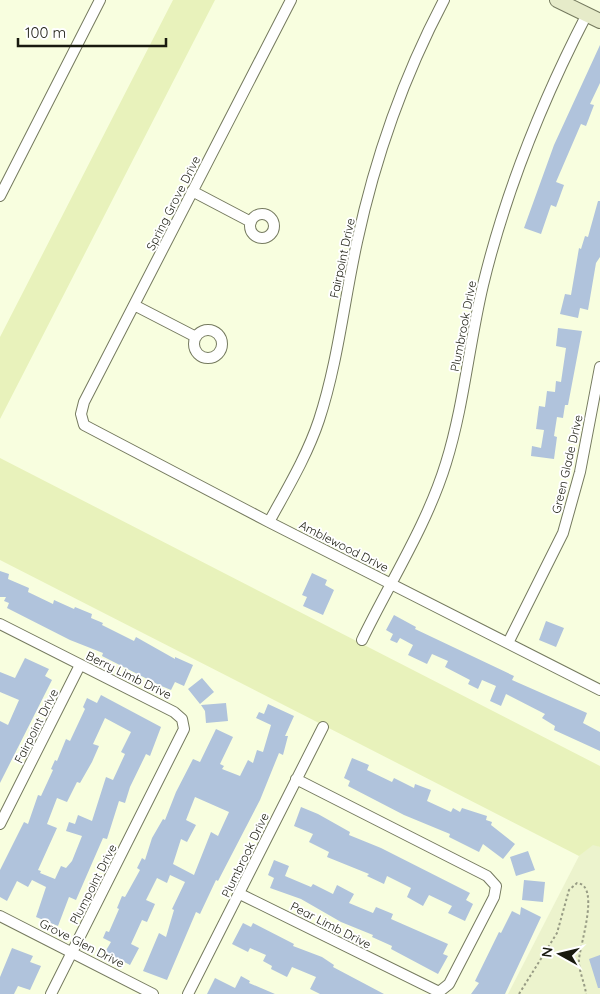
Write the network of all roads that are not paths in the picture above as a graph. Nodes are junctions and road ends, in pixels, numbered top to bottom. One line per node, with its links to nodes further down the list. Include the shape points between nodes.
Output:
1 (100, 0): 8 (street)
2 (291, 0): 7 (street, Spring Grove Drive)
3 (444, 0): 14 (street, Fairpoint Drive, via 404,87 375,172 318,421 302,460)
4 (557, 0): 5 (street)
5 (587, 14): 6 (street); 15 (street, Plumbrook Drive, via 518,166 483,287 446,463 433,498)
6 (600, 21)
7 (192, 192): 9 (street); 10 (street, Spring Grove Drive)
8 (0, 196)
9 (251, 222)
10 (134, 305): 11 (street); 13 (street, Spring Grove Drive, via 84,402)
11 (196, 337)
12 (600, 367): 18 (street, Green Glade Drive, via 580,472 563,533)
13 (82, 419): 14 (street, Amblewood Drive, via 84,425 94,432)
14 (269, 522): 15 (street, Amblewood Drive)
15 (390, 583): 17 (street, Plumbrook Drive); 18 (street, Amblewood Drive)
16 (0, 624): 19 (street, Berry Limb Drive)
17 (362, 640)
18 (508, 643): 20 (street, Amblewood Drive)
19 (80, 665): 23 (street, Berry Limb Drive, via 182,719 184,728 180,740); 24 (street, Fairpoint Drive)
20 (600, 690)
21 (323, 727): 22 (street, Plumbrook Drive)
22 (296, 779): 25 (street, Plumbrook Drive); 25 (street, Pear Limb Drive, via 487,876 496,886 494,897 449,984 439,992)
23 (158, 784): 27 (street, Plumpoint Drive)
24 (0, 824)
25 (240, 894): 30 (street, Plumbrook Drive)
26 (0, 916): 27 (street, Grove Glen Drive)
27 (73, 952): 28 (street, Plumpoint Drive); 29 (street, Grove Glen Drive)
28 (51, 994)
29 (153, 994)
30 (188, 994)

